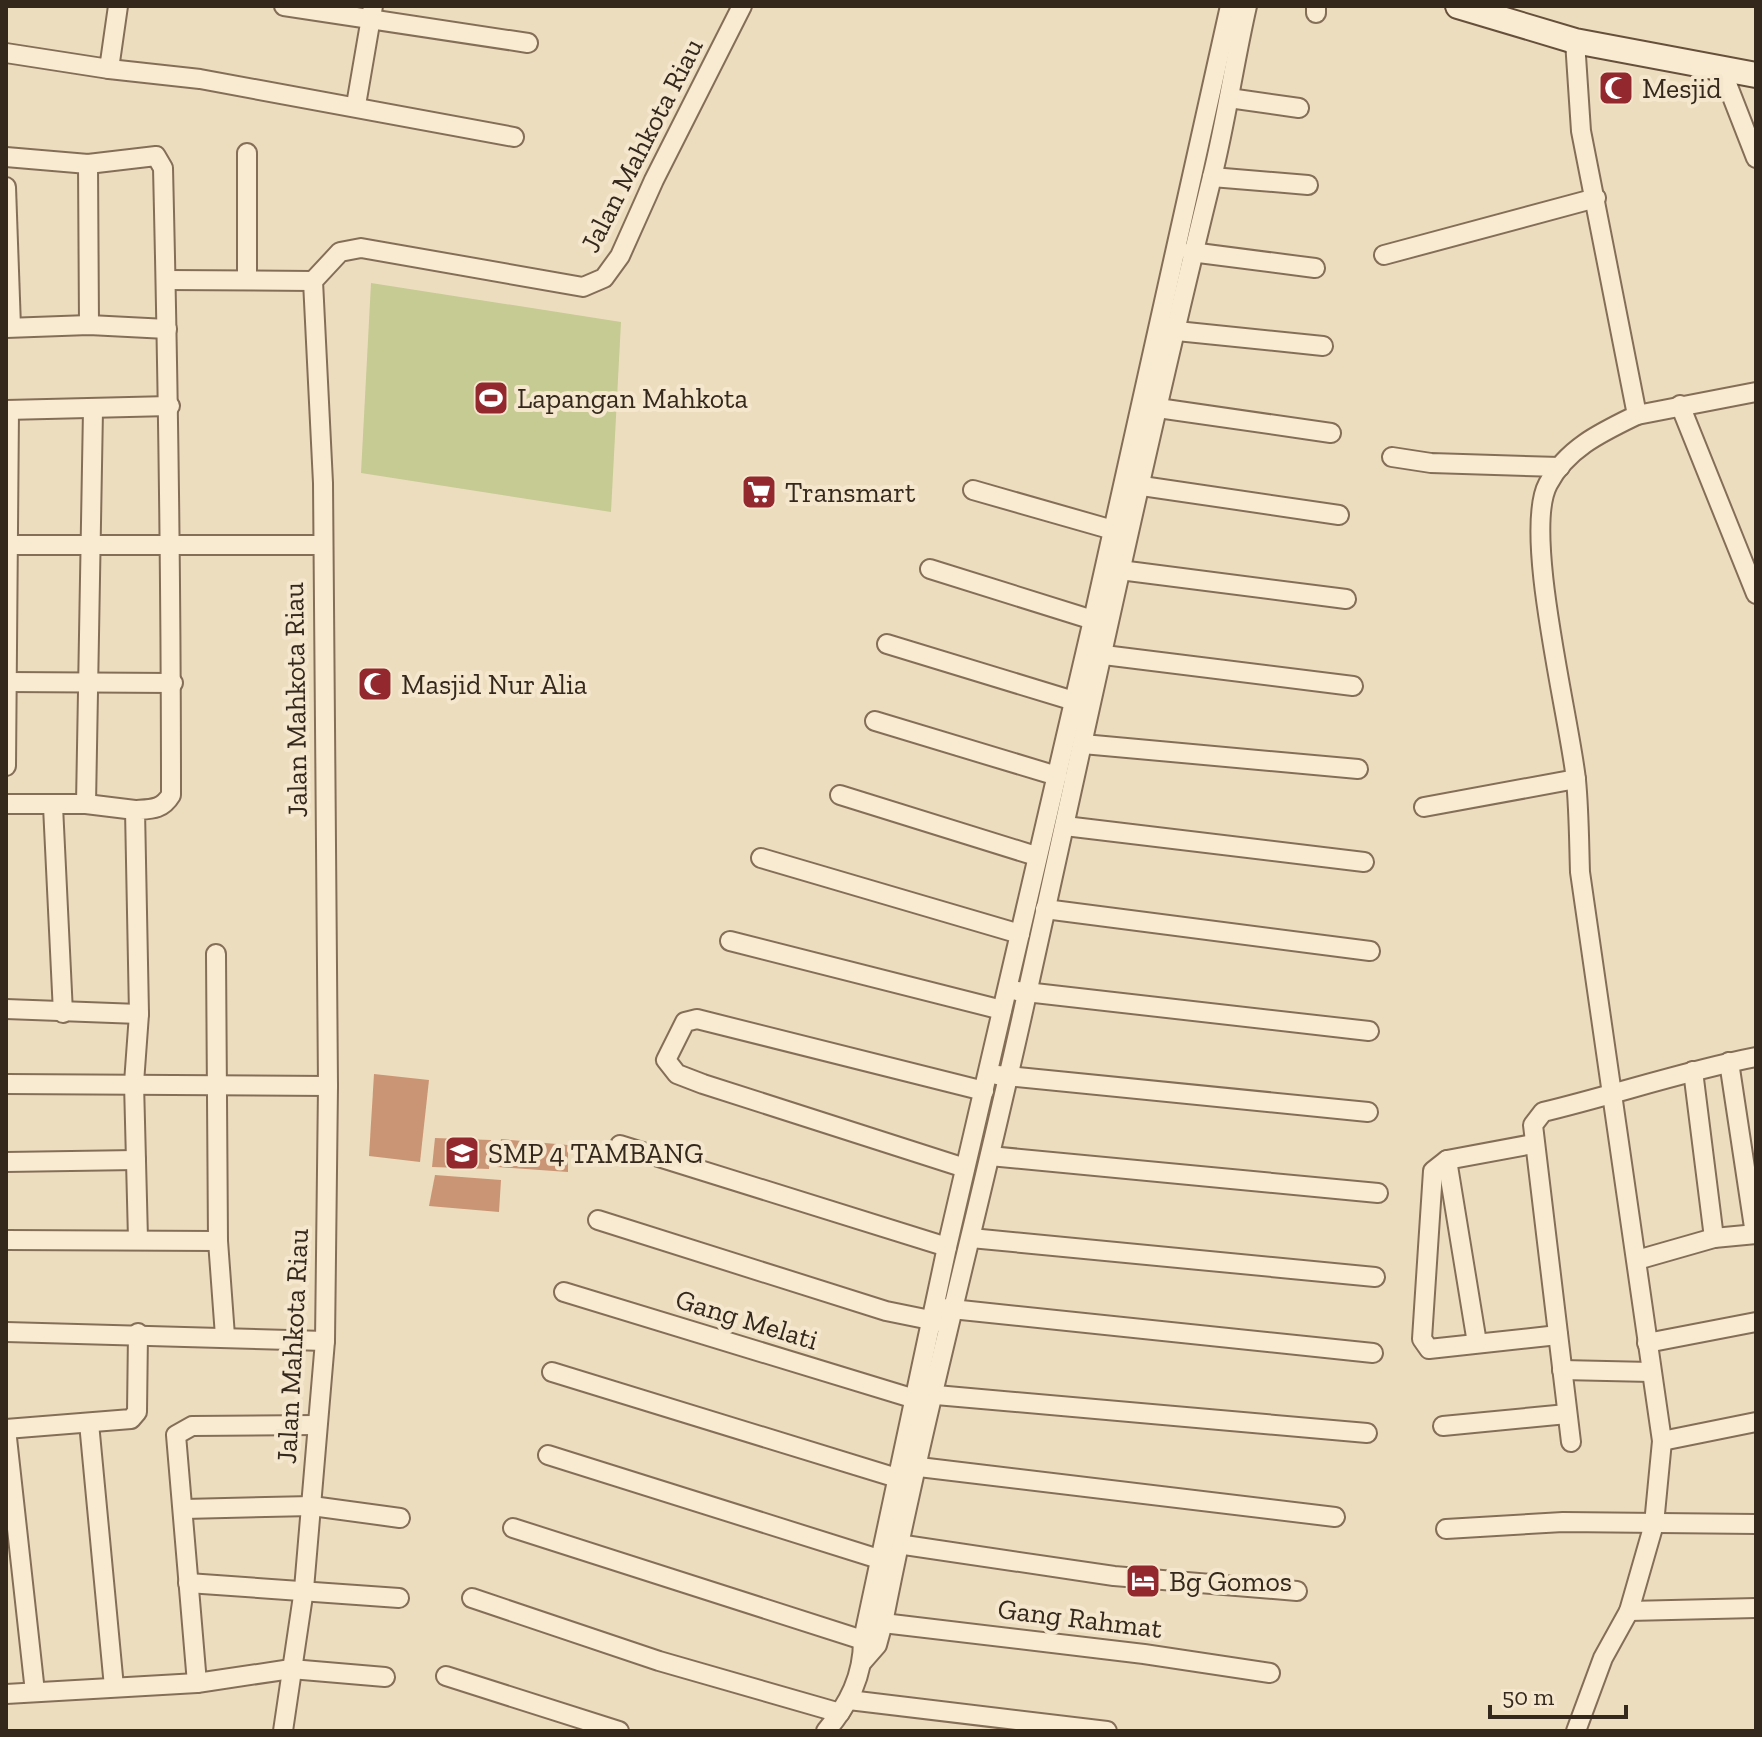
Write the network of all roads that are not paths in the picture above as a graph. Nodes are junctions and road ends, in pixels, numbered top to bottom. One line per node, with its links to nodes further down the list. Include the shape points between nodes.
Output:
1 (118, 6): 11 (street)
2 (284, 6): 7 (street)
3 (742, 6): 31 (street, Jalan Mahkota Riau, via 620,256 604,278 583,287 361,248 340,252)
4 (1230, 6): 34 (street)
5 (1247, 6): 14 (street)
6 (1458, 6): 8 (main road)
7 (372, 12): 9 (street); 15 (street)
8 (1575, 41): 12 (main road); 25 (street, via 1581,131)
9 (528, 43)
10 (6, 53): 11 (street)
11 (109, 69): 15 (street)
12 (1722, 71): 13 (main road); 20 (street)
13 (1756, 75)
14 (1229, 98): 16 (street); 22 (street)
15 (356, 105): 17 (street)
16 (1299, 108)
17 (514, 137)
18 (247, 153): 29 (street)
19 (6, 157): 21 (street)
20 (1756, 158)
21 (88, 164): 30 (street, via 156,156 161,161); 32 (street)
22 (1212, 177): 23 (street); 26 (street)
23 (1308, 185)
24 (6, 187): 33 (street)
25 (1596, 198): 27 (street); 44 (street)
26 (1191, 252): 28 (street); 36 (street)
27 (1384, 255)
28 (1315, 268)
29 (247, 278): 30 (street); 31 (street)
30 (166, 280): 35 (street)
31 (313, 281): 55 (street, Jalan Mahkota Riau)
32 (89, 325): 33 (street); 35 (street)
33 (8, 328)
34 (1158, 328): 36 (street); 51 (street)
35 (167, 329): 40 (street)
36 (1177, 332): 37 (street); 41 (street)
37 (1323, 346)
38 (1756, 392): 39 (street)
39 (1680, 405): 44 (street); 58 (street)
40 (170, 406): 43 (street); 54 (street)
41 (1158, 408): 45 (street); 48 (street)
42 (8, 410): 43 (street); 52 (street)
43 (93, 410): 53 (street)
44 (1637, 415): 47 (street, via 1568,455)
45 (1331, 433)
46 (1392, 457): 47 (street)
47 (1560, 467): 73 (street, via 1546,487 1541,532)
48 (1142, 486): 50 (street); 51 (street)
49 (973, 490): 51 (street)
50 (1339, 515)
51 (1120, 532): 57 (street); 60 (street)
52 (7, 545): 53 (street); 64 (street)
53 (89, 545): 54 (street); 63 (street)
54 (167, 545): 55 (street); 65 (street)
55 (321, 545): 103 (street, Jalan Mahkota Riau)
56 (930, 569): 60 (street)
57 (1120, 570): 59 (street); 60 (street)
58 (1756, 594)
59 (1346, 599)
60 (1100, 612): 62 (street); 67 (street)
61 (887, 644): 67 (street)
62 (1104, 655): 66 (street); 69 (street)
63 (87, 681): 64 (street); 65 (street); 76 (street)
64 (7, 682): 70 (street)
65 (173, 683): 79 (street, via 171,795 156,809)
66 (1353, 686)
67 (1074, 701): 72 (street)
68 (875, 721): 72 (street)
69 (1083, 744): 71 (street); 80 (street)
70 (6, 766)
71 (1358, 769)
72 (1057, 776): 81 (street)
73 (1576, 779): 78 (street); 105 (street, via 1580,872)
74 (840, 795): 81 (street)
75 (6, 804): 77 (street)
76 (86, 804): 77 (street); 79 (street)
77 (53, 806): 93 (street)
78 (1424, 807)
79 (135, 810): 94 (street)
80 (1065, 826): 83 (street); 84 (street)
81 (1036, 856): 85 (street)
82 (761, 858): 85 (street)
83 (1364, 862)
84 (1045, 909): 87 (street); 90 (street)
85 (1020, 934): 89 (street)
86 (730, 941): 92 (street)
87 (1370, 951)
88 (216, 954): 104 (street)
89 (1007, 988): 90 (street); 92 (street)
90 (1027, 995): 95 (street); 99 (street)
91 (6, 1009): 93 (street)
92 (1002, 1010): 100 (street)
93 (63, 1013): 94 (street)
94 (139, 1014): 101 (street)
95 (1369, 1031)
96 (1756, 1057): 97 (street)
97 (1729, 1062): 98 (street); 116 (street)
98 (1693, 1071): 105 (street); 118 (street)
99 (1008, 1078): 100 (street); 106 (street); 109 (street)
100 (987, 1082): 113 (street); 113 (street, via 697,1019 685,1022 666,1060 677,1074 703,1084)
101 (134, 1083): 102 (street); 104 (street); 110 (street)
102 (6, 1084)
103 (328, 1086): 104 (street); 132 (street, Jalan Mahkota Riau)
104 (219, 1087): 121 (street)
105 (1610, 1096): 107 (street, via 1543,1112 1533,1125); 123 (street)
106 (1368, 1112)
107 (1533, 1144): 111 (street); 130 (street)
108 (620, 1145): 122 (street)
109 (990, 1156): 114 (street); 117 (street)
110 (136, 1160): 112 (street); 119 (street)
111 (1447, 1160): 133 (street); 133 (street, via 1431,1176 1422,1339 1429,1349)
112 (6, 1162)
113 (965, 1168): 122 (street)
114 (1378, 1193)
115 (598, 1220): 126 (street, via 886,1311)
116 (1756, 1234): 118 (street)
117 (971, 1238): 124 (street); 126 (street)
118 (1714, 1238): 123 (street)
119 (138, 1239): 120 (street); 121 (street)
120 (6, 1240)
121 (218, 1241): 131 (street)
122 (947, 1247): 126 (street)
123 (1637, 1260): 134 (street)
124 (1375, 1277)
125 (564, 1292): 140 (street, Gang Melati)
126 (942, 1315): 135 (street); 139 (street); 140 (street)
127 (1756, 1322): 134 (street)
128 (6, 1332): 129 (street)
129 (138, 1333): 131 (street); 143 (street, via 137,1412 131,1419)
130 (1558, 1335): 133 (street); 136 (street)
131 (225, 1336): 132 (street)
132 (325, 1341): 144 (street, Jalan Mahkota Riau)
133 (1477, 1343)
134 (1647, 1343): 138 (street)
135 (1373, 1353)
136 (1562, 1370): 138 (street); 141 (street)
137 (552, 1372): 152 (street)
138 (1651, 1372): 148 (street)
139 (936, 1395): 147 (street); 151 (street)
140 (915, 1399): 152 (street)
141 (1567, 1414): 145 (street); 149 (street)
142 (1756, 1422): 148 (street)
143 (89, 1423): 146 (street); 176 (street)
144 (317, 1425): 153 (street, Jalan Mahkota Riau); 154 (street, via 182,1429 176,1435)
145 (1443, 1426)
146 (6, 1429): 177 (street)
147 (1367, 1433)
148 (1662, 1441): 157 (street)
149 (1571, 1442)
150 (548, 1455): 161 (street)
151 (919, 1467): 155 (street); 161 (street)
152 (897, 1478): 161 (street)
153 (312, 1506): 154 (street); 156 (street); 163 (street, Jalan Mahkota Riau)
154 (184, 1509): 162 (street)
155 (1335, 1517)
156 (400, 1518)
157 (1654, 1524): 158 (street); 160 (street, via 1563,1522); 168 (street)
158 (1756, 1524)
159 (513, 1528): 170 (street)
160 (1446, 1529)
161 (889, 1549): 164 (street); 169 (street); 170 (street)
162 (188, 1583): 163 (street); 175 (street)
163 (304, 1589): 165 (street); 171 (street, Jalan Mahkota Riau)
164 (1297, 1591)
165 (399, 1598)
166 (472, 1598): 179 (street, via 659,1661)
167 (1756, 1608): 168 (street)
168 (1629, 1611): 184 (street, via 1603,1658)
169 (883, 1623): 170 (street); 172 (street, Gang Rahmat)
170 (870, 1642): 179 (street)
171 (291, 1669): 174 (street); 175 (street); 180 (street, Jalan Mahkota Riau)
172 (1270, 1673)
173 (446, 1676): 181 (street)
174 (385, 1677)
175 (197, 1683): 176 (street)
176 (114, 1687): 177 (street)
177 (35, 1692): 178 (street)
178 (6, 1694)
179 (845, 1706): 182 (street); 183 (street)
180 (283, 1731)
181 (619, 1731)
182 (826, 1731)
183 (1107, 1731)
184 (1576, 1731)

